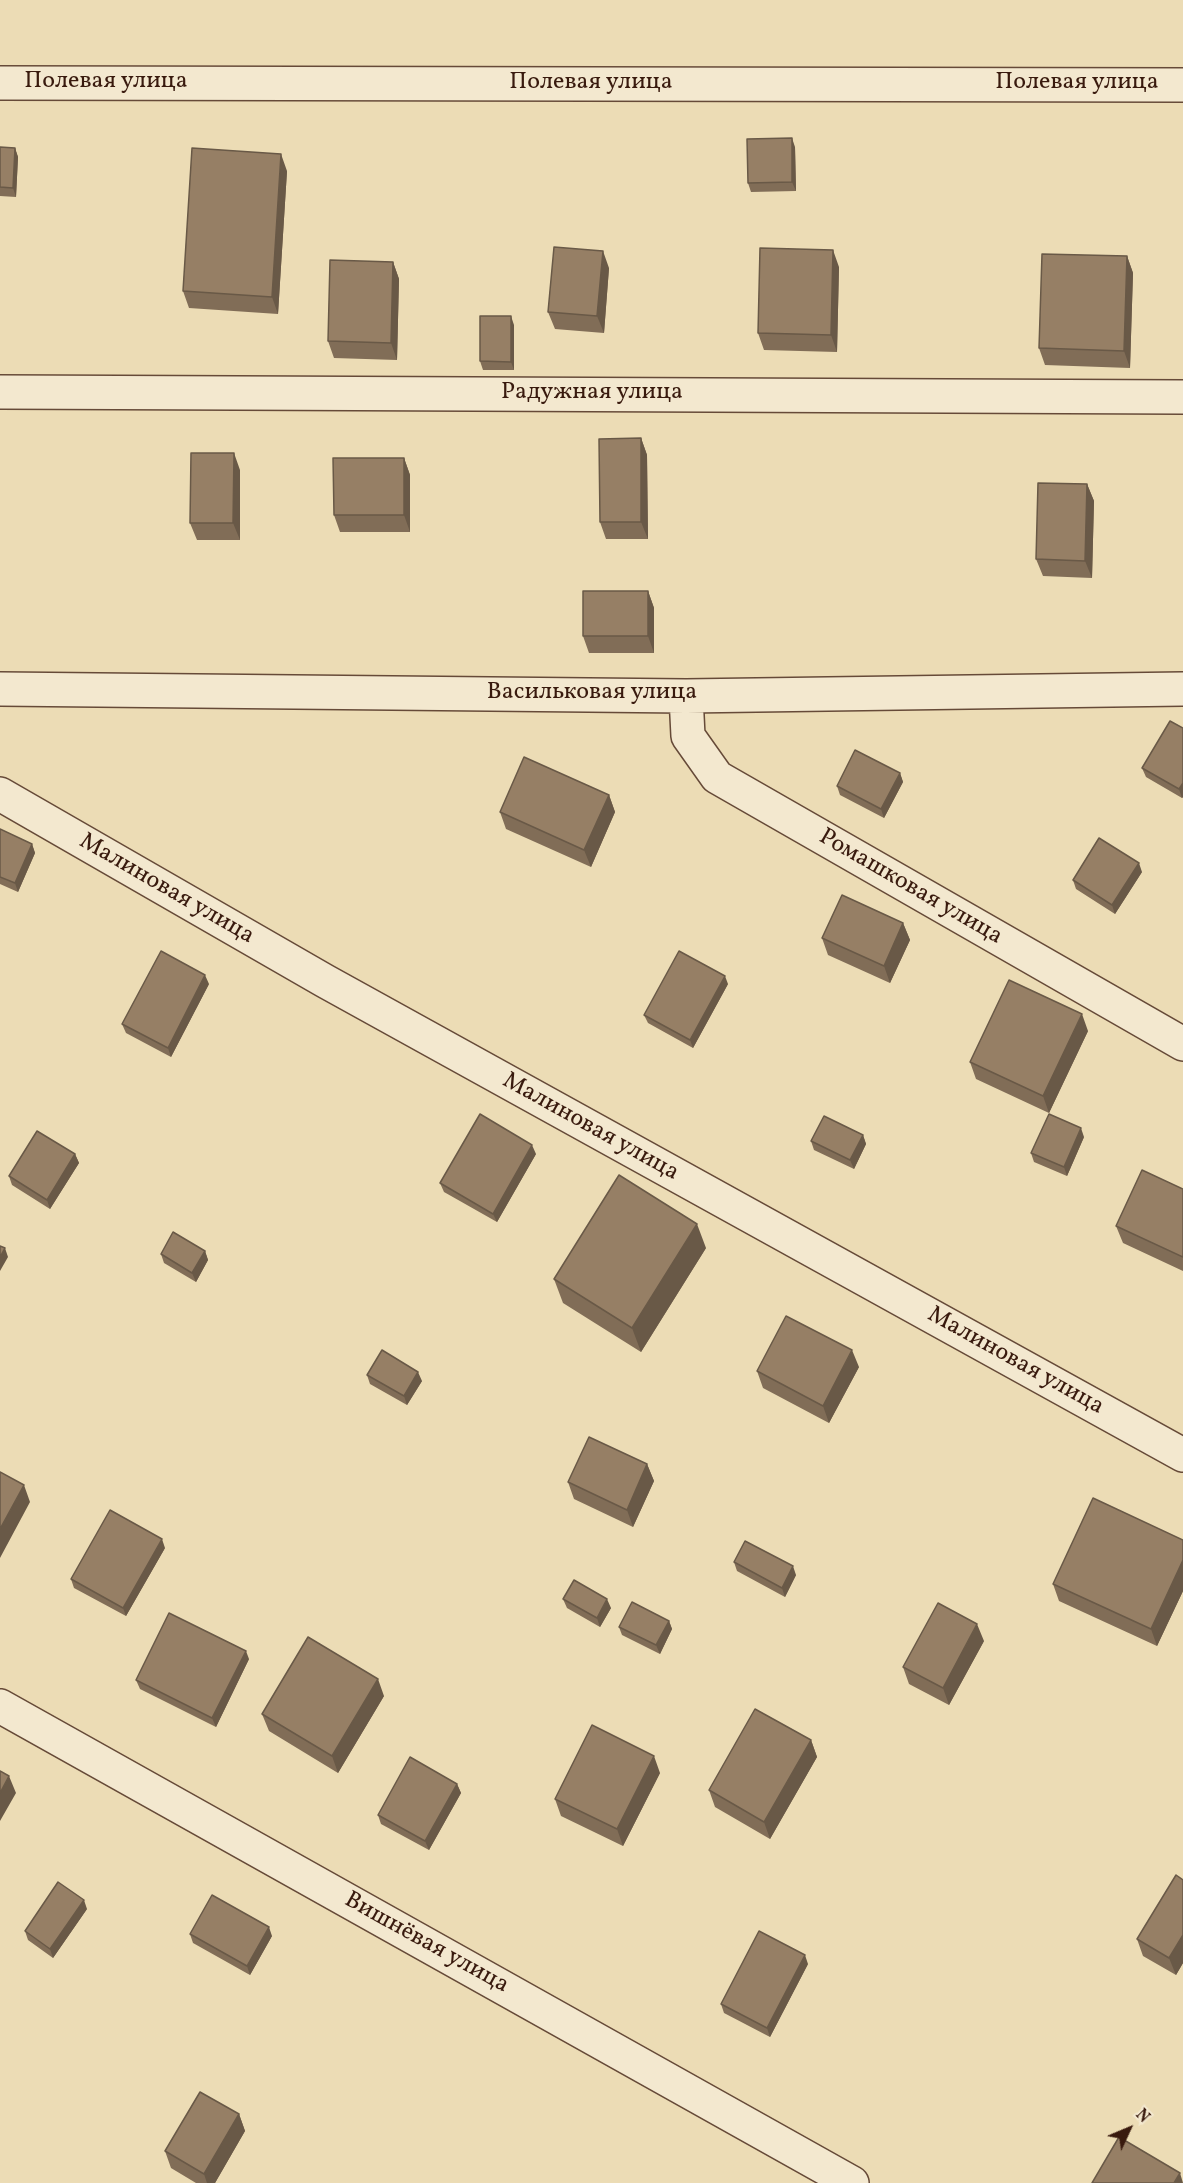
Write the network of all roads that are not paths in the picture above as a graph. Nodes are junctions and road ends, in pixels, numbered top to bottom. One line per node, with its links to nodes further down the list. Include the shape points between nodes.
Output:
1 (0, 83): 2 (street, Полевая улица)
2 (1183, 85)
3 (0, 392): 4 (street, Радужная улица)
4 (1183, 397)
5 (0, 689): 7 (street, Васильковая улица)
6 (1183, 689): 7 (street, Васильковая улица)
7 (686, 696): 9 (street, Ромашковая улица, via 688,736 717,777)
8 (0, 794): 10 (street, Малиновая улица, via 325,981)
9 (1183, 1044)
10 (1183, 1455)
11 (0, 1706): 12 (street, Вишнёвая улица)
12 (852, 2183)

